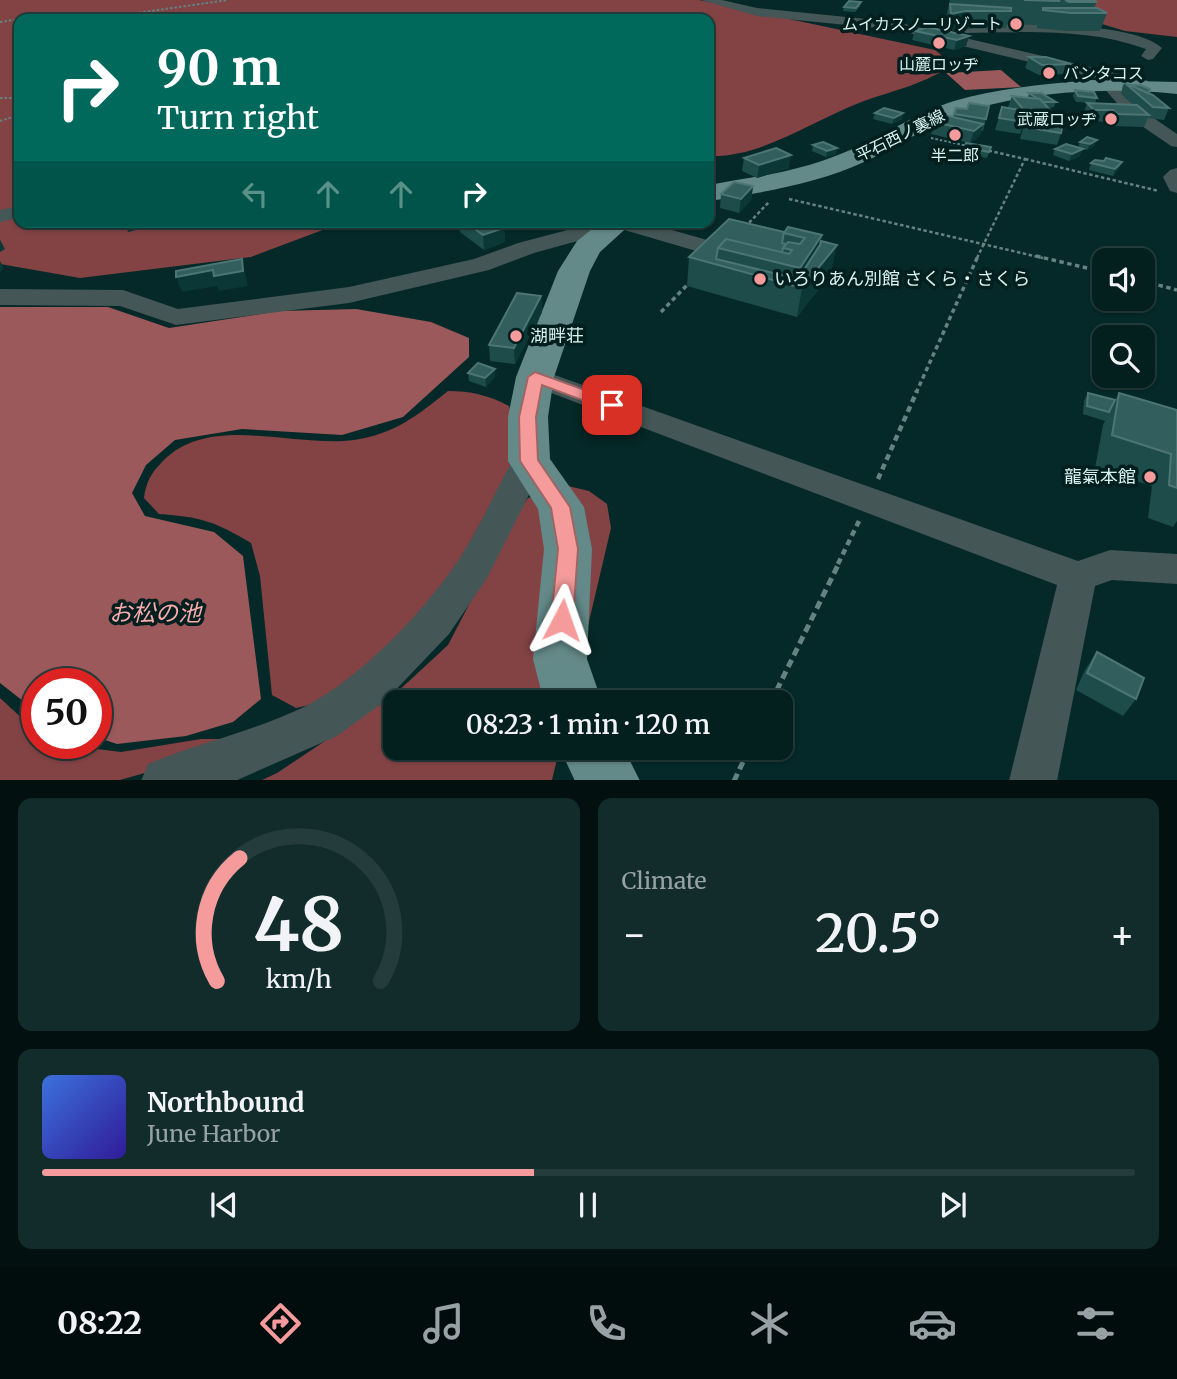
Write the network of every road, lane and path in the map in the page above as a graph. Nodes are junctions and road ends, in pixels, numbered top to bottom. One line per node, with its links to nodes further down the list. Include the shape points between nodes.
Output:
1 (228, 0): 4 (path)
2 (707, 0): 5 (street, via 757,12)
3 (873, 12): 5 (street)
4 (128, 14)
5 (896, 26): 8 (street)
6 (1007, 49): 7 (street, via 946,32 1040,28 1099,34 1155,48)
7 (1148, 56)
8 (1146, 85): 9 (main road, 平石西ノ裏線); 10 (main road, 平石西ノ裏線)
9 (1110, 86): 11 (main road, 平石西ノ裏線, via 987,100 942,113); 12 (street, via 1136,114)
10 (1177, 88)
11 (904, 132): 13 (path); 18 (main road, 平石西ノ裏線, via 843,162)
12 (1177, 142)
13 (971, 147)
14 (984, 150): 15 (path)
15 (1025, 159): 17 (path); 23 (path)
16 (1177, 174): 17 (street, via 1172,177)
17 (1171, 190)
18 (714, 192)
19 (789, 199): 23 (path)
20 (601, 228): 28 (street, via 481,264 349,295 176,317 123,298)
21 (611, 228): 29 (main road, via 588,247 574,271)
22 (631, 228): 24 (street)
23 (983, 244): 25 (path); 31 (path)
24 (720, 251)
25 (1092, 269)
26 (1155, 284): 27 (path)
27 (1177, 290)
28 (0, 298)
29 (535, 377): 30 (main road, via 528,417); 31 (street)
30 (529, 461): 34 (main road, via 561,507 568,549 561,659); 38 (street, via 474,567 435,622 370,687 321,721 237,757)
31 (869, 500): 33 (street); 35 (path)
32 (1177, 569): 33 (street, via 1110,565)
33 (1078, 577): 41 (street)
34 (570, 690)
35 (778, 690)
36 (597, 760): 39 (main road)
37 (743, 760): 40 (path)
38 (165, 780)
39 (609, 780)
40 (733, 780)
41 (1033, 780)

